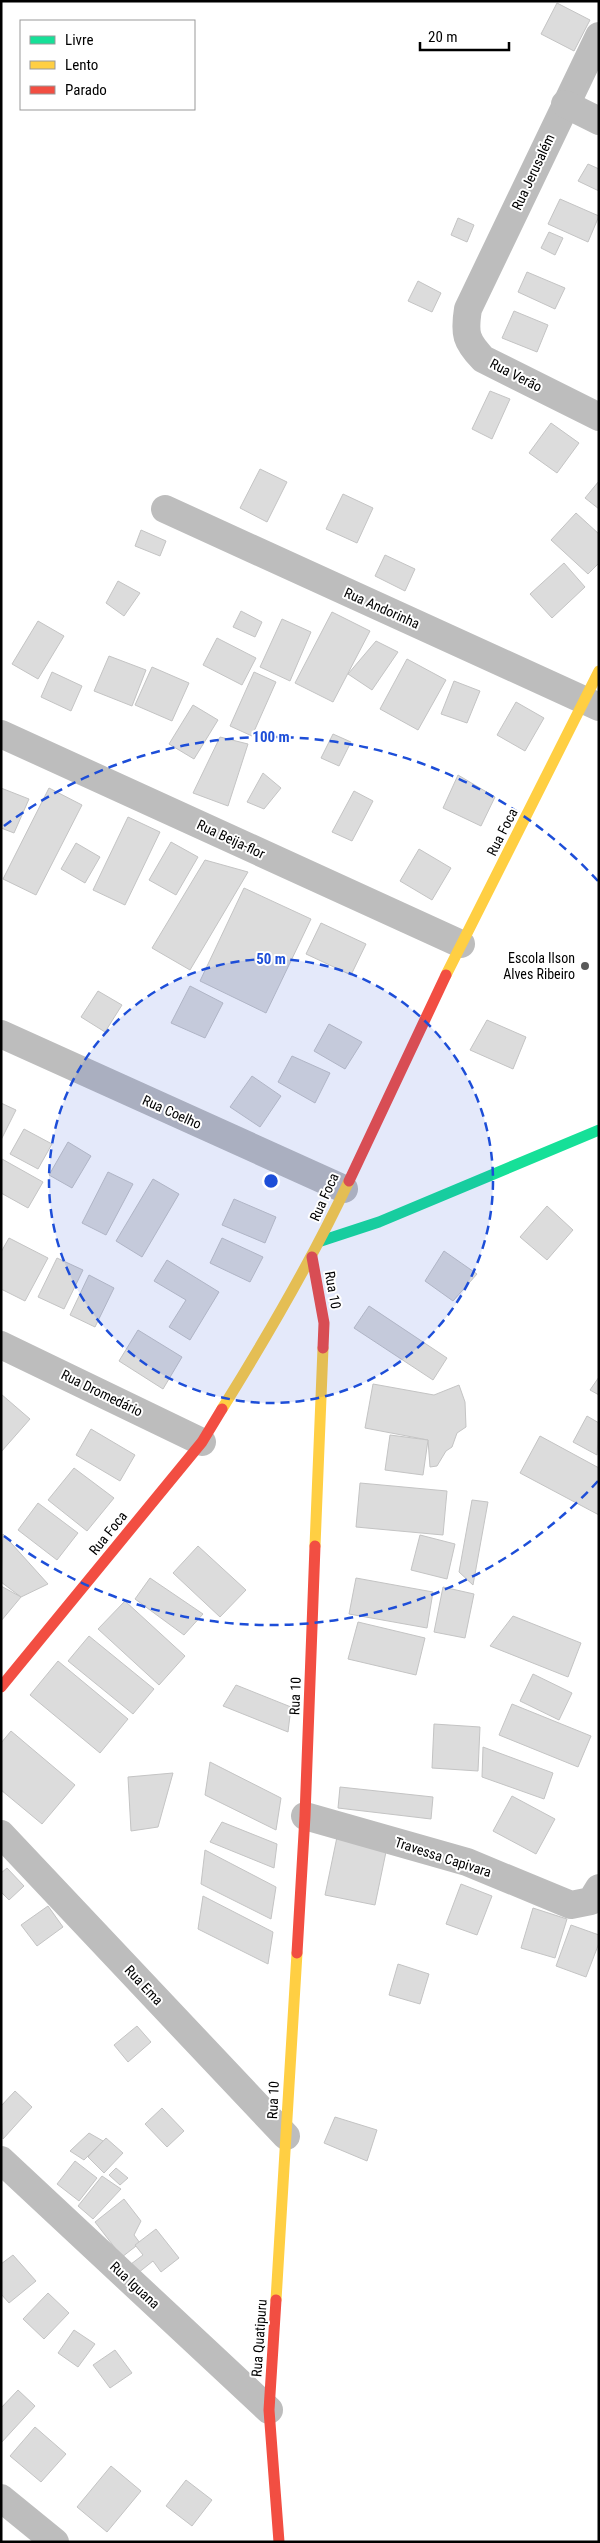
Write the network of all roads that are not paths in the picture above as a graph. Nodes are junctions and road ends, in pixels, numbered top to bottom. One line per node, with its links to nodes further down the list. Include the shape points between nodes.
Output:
1 (599, 36): 2 (street, Rua Jerusalém)
2 (565, 104): 3 (street); 4 (street, Rua Jerusalém)
3 (599, 121)
4 (468, 309): 5 (street, Rua Verão, via 465,329 470,345 483,359)
5 (599, 417)
6 (165, 509): 8 (street, Rua Andorinha)
7 (599, 671): 8 (street, Rua Foca)
8 (592, 704): 10 (street, Rua Foca)
9 (1, 734): 10 (street, Rua Beija-flor)
10 (461, 944): 13 (street, Rua Foca)
11 (1, 1034): 13 (street, Rua Coelho)
12 (599, 1130): 14 (street, via 378,1222)
13 (344, 1190): 14 (street, Rua Foca)
14 (321, 1241): 15 (street, Rua Foca)
15 (312, 1257): 17 (street, Rua Foca); 19 (street, Rua 10, via 324,1323)
16 (1, 1345): 17 (street, Rua Dromedário)
17 (202, 1442): 18 (street, Rua Foca)
18 (1, 1688)
19 (305, 1816): 21 (street, Travessa Capivara, via 468,1862 571,1905 591,1902); 22 (street, Rua 10)
20 (1, 1834): 22 (street, Rua Ema)
21 (599, 1888)
22 (286, 2136): 24 (street, Rua Quatipuru)
23 (1, 2160): 24 (street, Rua Iguana)
24 (269, 2410): 27 (street, Rua Quatipuru)
25 (1, 2498): 26 (street)
26 (55, 2542)
27 (279, 2542)

